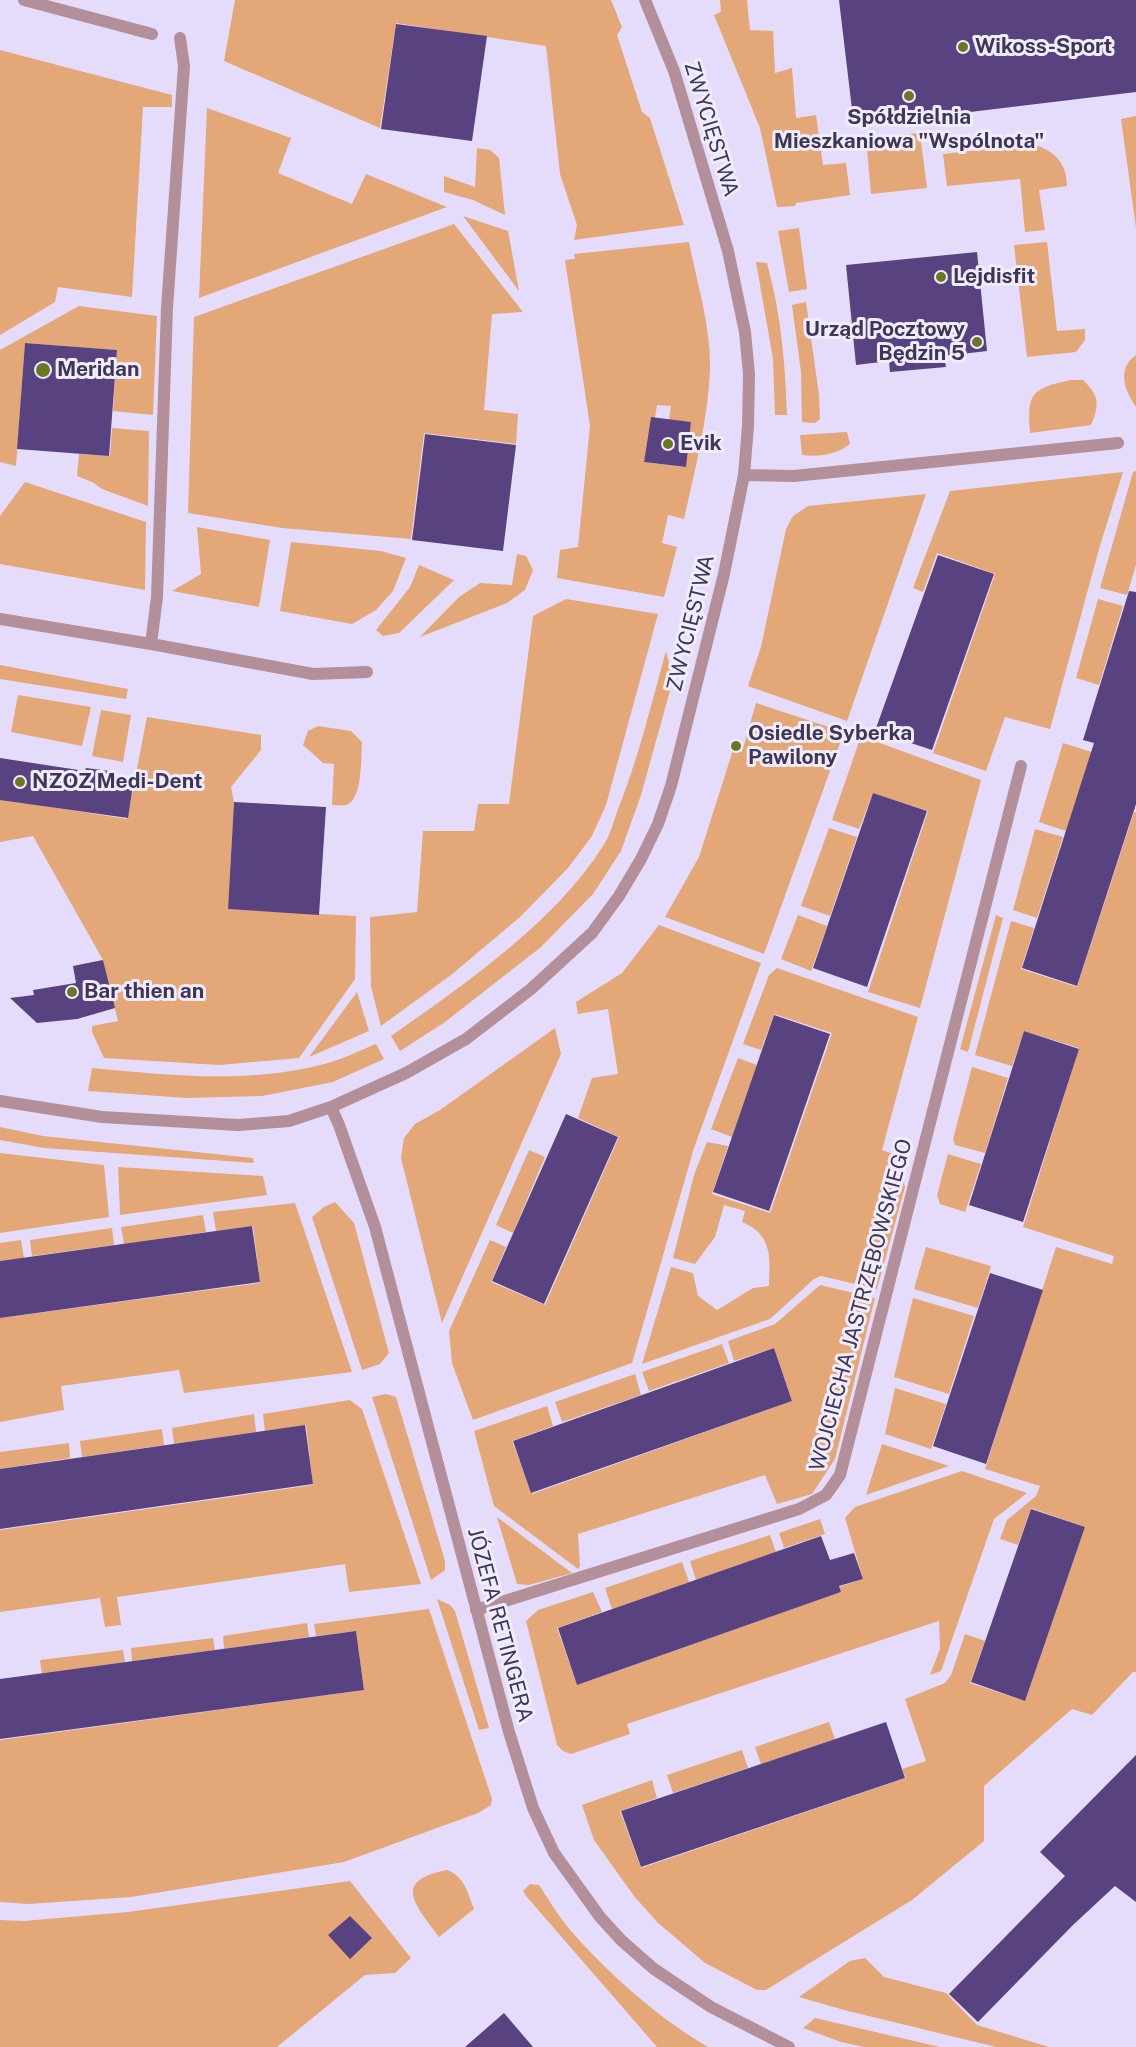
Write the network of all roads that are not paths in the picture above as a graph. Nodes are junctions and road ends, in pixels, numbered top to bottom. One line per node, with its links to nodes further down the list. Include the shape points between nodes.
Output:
1 (24, 0): 3 (street)
2 (645, 0): 6 (street, ZWYCIĘSTWA, via 674,71 737,289 749,374)
3 (152, 34)
4 (180, 38): 8 (street, via 184,66 167,308 157,597)
5 (1118, 443): 6 (street, via 794,476)
6 (744, 475): 12 (street, ZWYCIĘSTWA, via 724,574 670,786 658,824 619,896 592,933 531,989 466,1039 406,1073)
7 (0, 619): 8 (street)
8 (151, 644): 9 (street, via 313,674)
9 (368, 672)
10 (1021, 766): 13 (street, WOJCIECHA JASTRZĘBOWSKIEGO, via 840,1475 826,1495 799,1509)
11 (0, 1101): 12 (street, ZWYCIĘSTWA, via 102,1117 238,1125 289,1121)
12 (331, 1107): 13 (street, JÓZEFA RETINGERA, via 375,1227)
13 (476, 1610): 14 (street, JÓZEFA RETINGERA, via 533,1808 554,1853 600,1917 654,1968 711,2007)
14 (789, 2047)

